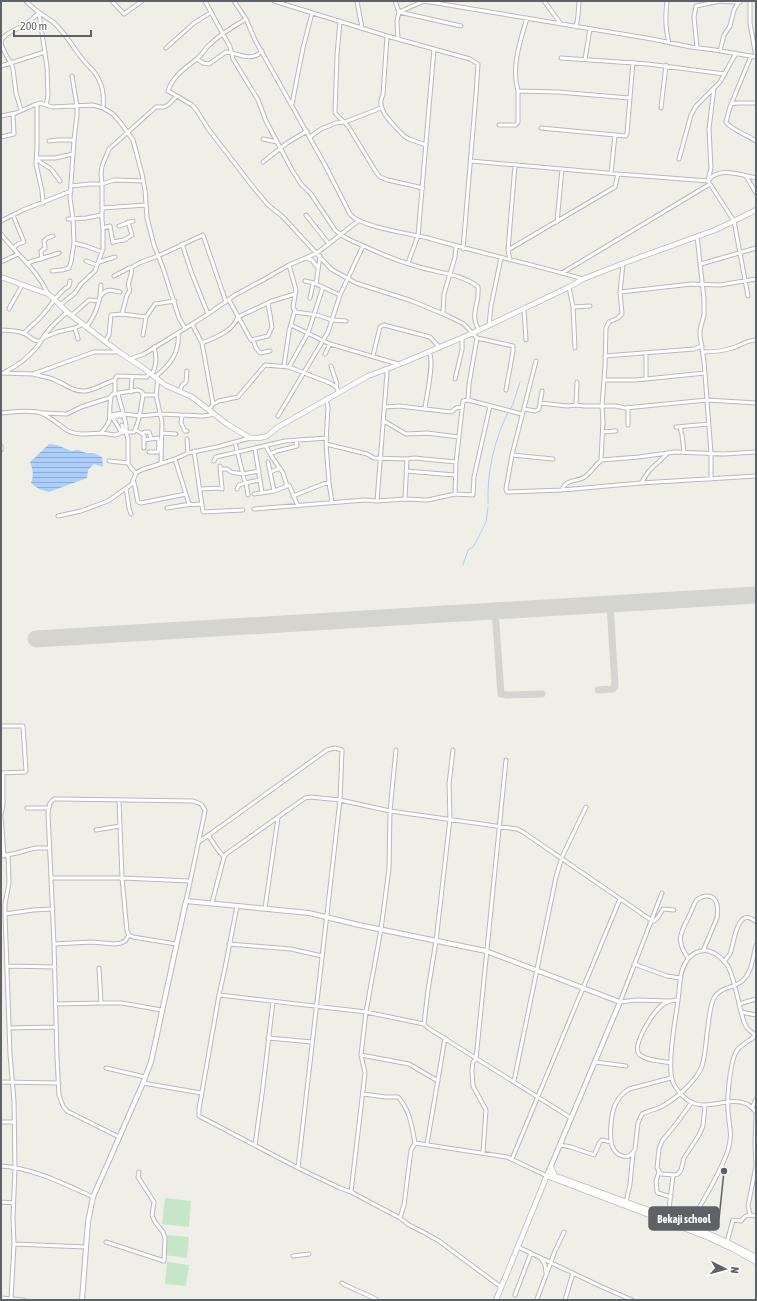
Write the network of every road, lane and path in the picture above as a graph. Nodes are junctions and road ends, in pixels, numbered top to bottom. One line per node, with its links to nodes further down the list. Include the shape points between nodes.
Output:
1 (26, 1): 18 (street)
2 (112, 1): 14 (street, via 124,14)
3 (205, 1): 16 (street)
4 (234, 1): 20 (street)
5 (274, 1): 17 (street)
6 (356, 1): 25 (street)
7 (395, 1): 15 (street)
8 (424, 1): 15 (street); 19 (street)
9 (544, 1): 22 (street)
10 (579, 1): 24 (street)
11 (667, 1): 31 (street, via 665,20)
12 (741, 1): 33 (street, via 720,1 696,6 694,17); 35 (street, via 736,4)
13 (750, 1): 41 (street, via 750,24)
14 (140, 2)
15 (399, 12): 23 (street); 29 (street)
16 (210, 13): 27 (street); 32 (street, via 194,23)
17 (312, 13): 21 (street); 57 (street)
18 (39, 14): 30 (street, via 24,26 12,30); 37 (street); 61 (street, via 59,28 96,74 102,92)
19 (527, 18): 22 (street); 52 (street, via 516,64)
20 (246, 19): 27 (street); 36 (street)
21 (340, 22): 25 (street); 67 (street, via 335,113)
22 (561, 24): 24 (street)
23 (462, 26)
24 (576, 27): 26 (street)
25 (362, 28): 28 (street)
26 (590, 29): 31 (street); 44 (street)
27 (223, 34): 38 (street); 43 (street)
28 (387, 36): 29 (street); 62 (street)
29 (398, 38): 34 (street)
30 (2, 40): 46 (street, via 4,52)
31 (669, 43): 33 (street)
32 (166, 48)
33 (697, 48): 35 (street)
34 (434, 49): 80 (street); 85 (street, via 470,59 478,64)
35 (720, 50): 39 (street)
36 (262, 51): 38 (street, via 248,58); 57 (street)
37 (45, 52): 46 (street); 59 (street, via 48,96)
38 (232, 52): 43 (street, via 226,52 209,64); 79 (street, via 233,59 258,100)
39 (736, 53): 40 (street); 49 (street)
40 (751, 56): 41 (street); 58 (street)
41 (756, 57)
42 (561, 58): 44 (street)
43 (197, 59): 53 (street, via 170,84 168,91)
44 (585, 59): 45 (street)
45 (633, 62): 47 (street); 54 (street)
46 (12, 63): 48 (street); 64 (street)
47 (666, 65): 49 (street); 63 (street)
48 (1, 66)
49 (725, 74): 51 (street)
50 (72, 76): 60 (street)
51 (714, 88): 84 (street, via 696,106 691,115); 95 (street)
52 (518, 91): 54 (street); 68 (street, via 518,122 516,125)
53 (177, 96): 71 (street, via 168,105 156,107); 134 (street, via 192,105 253,187)
54 (630, 98): 72 (street, via 626,136)
55 (756, 103): 58 (street)
56 (37, 104): 59 (street); 64 (street); 83 (street)
57 (292, 104): 70 (street)
58 (731, 104): 78 (street, via 726,118 728,125)
59 (46, 105): 60 (street)
60 (77, 106): 61 (street, via 93,105); 75 (street)
61 (103, 108): 71 (street)
62 (381, 108): 67 (street); 80 (street, via 404,136)
63 (662, 108)
64 (21, 110): 65 (street)
65 (13, 114): 66 (street); 74 (street, via 14,134)
66 (1, 116)
67 (345, 122): 73 (street, via 321,128); 98 (street, via 380,177)
68 (499, 125)
69 (541, 128): 72 (street)
70 (307, 131): 73 (street); 81 (street)
71 (128, 132): 94 (street, via 135,146); 96 (street, via 109,149 102,166)
72 (615, 135): 89 (street)
73 (310, 137): 112 (street, via 350,214)
74 (1, 138)
75 (74, 140): 77 (street); 82 (street)
76 (263, 140): 79 (street)
77 (49, 141)
78 (756, 141)
79 (277, 142): 81 (street)
80 (426, 145): 98 (street)
81 (281, 148): 86 (street); 119 (street, via 299,181)
82 (73, 154): 83 (street); 97 (street)
83 (37, 158): 93 (street, via 51,169); 101 (street)
84 (679, 159)
85 (471, 160): 87 (street); 130 (street)
86 (263, 162)
87 (515, 165): 88 (street); 131 (street)
88 (562, 169): 89 (street); 115 (street)
89 (611, 173): 90 (street)
90 (618, 174): 95 (street); 115 (street, via 615,187)
91 (746, 176): 92 (street); 95 (street, via 718,173 710,176); 100 (street)
92 (756, 178)
93 (60, 181)
94 (143, 182): 96 (street, via 114,180); 102 (street)
95 (708, 182): 113 (street); 155 (street)
96 (102, 184): 97 (street); 103 (street)
97 (71, 186): 99 (street)
98 (423, 188): 121 (street)
99 (70, 191): 101 (street); 109 (street)
100 (756, 193)
101 (43, 202): 105 (street)
102 (146, 206): 103 (street); 137 (street)
103 (102, 208): 106 (street)
104 (756, 210): 113 (main road)
105 (13, 215): 110 (street); 128 (street, via 24,242)
106 (102, 215): 109 (street); 117 (street)
107 (306, 215): 125 (street)
108 (68, 219): 109 (street)
109 (73, 219): 123 (street)
110 (1, 220)
111 (133, 221): 114 (street)
112 (358, 221): 119 (street); 121 (street)
113 (734, 221): 122 (main road); 135 (street)
114 (128, 222): 116 (street); 117 (street, via 132,235 113,243 110,226)
115 (557, 222): 131 (street)
116 (119, 226)
117 (103, 228): 132 (street)
118 (1, 234): 128 (street)
119 (341, 235): 125 (street); 126 (street)
120 (53, 236): 142 (street, via 44,241)
121 (418, 236): 127 (street); 148 (street)
122 (697, 236): 149 (main road); 150 (street)
123 (74, 243): 132 (street); 154 (street, via 69,268)
124 (182, 244): 137 (street); 181 (street, via 204,235); 191 (street)
125 (329, 244): 134 (street)
126 (363, 246): 148 (street); 159 (street)
127 (456, 247): 130 (street); 156 (street)
128 (13, 248): 136 (street)
129 (756, 248): 135 (street)
130 (463, 249): 141 (street)
131 (508, 250): 143 (street)
132 (102, 252): 147 (street)
133 (59, 253): 142 (street)
134 (317, 253): 138 (street); 140 (street)
135 (740, 253): 150 (street); 162 (street)
136 (18, 254): 145 (street); 146 (street)
137 (158, 256): 152 (street); 180 (street)
138 (320, 256): 153 (street); 159 (street, via 331,269)
139 (115, 257): 147 (street)
140 (305, 258): 151 (street); 153 (street, via 312,260)
141 (501, 258): 143 (street); 201 (street, via 490,306)
142 (42, 259): 146 (street)
143 (510, 260): 155 (street)
144 (86, 261): 147 (street)
145 (1, 262)
146 (27, 263): 173 (street)
147 (98, 263): 183 (street, via 75,293)
148 (408, 263): 156 (street)
149 (624, 263): 160 (main road); 172 (street)
150 (701, 264): 167 (street)
151 (289, 265): 174 (street); 181 (street, via 235,294)
152 (131, 268): 157 (street); 190 (street, via 133,270 128,282 130,290)
153 (318, 269): 165 (street)
154 (52, 271)
155 (562, 273): 160 (street)
156 (450, 275): 193 (street, via 444,294); 205 (street, via 478,287 474,323)
157 (114, 276)
158 (1, 277): 166 (main road)
159 (348, 278): 175 (street); 193 (street)
160 (582, 279): 169 (main road)
161 (756, 279): 162 (street)
162 (745, 280): 167 (street, via 720,285); 176 (street)
163 (70, 281): 178 (street, via 69,286)
164 (305, 281): 165 (street)
165 (315, 283): 170 (street); 177 (street)
166 (22, 284): 173 (main road); 186 (street)
167 (703, 284): 172 (street); 223 (street, via 704,315 700,330)
168 (101, 285): 179 (street)
169 (569, 287): 185 (street); 188 (main road)
170 (323, 288): 175 (street); 192 (street)
171 (120, 292): 179 (street, via 109,290 104,292)
172 (620, 292): 234 (street, via 622,314 607,324)
173 (48, 294): 178 (main road)
174 (295, 294): 182 (street); 187 (street)
175 (340, 295): 196 (street)
176 (748, 296)
177 (310, 298)
178 (54, 299): 183 (main road); 206 (street, via 44,314)
179 (99, 300): 189 (street, via 89,300); 199 (street, via 94,314)
180 (175, 301): 194 (street, via 155,304); 203 (street)
181 (227, 301): 191 (street); 195 (street)
182 (268, 303): 195 (street); 215 (street, via 272,327 268,336)
183 (60, 304): 189 (main road)
184 (590, 306): 185 (street)
185 (573, 307): 226 (street)
186 (10, 309)
187 (295, 310): 192 (street); 200 (street)
188 (524, 310): 201 (main road); 217 (street)
189 (69, 313): 199 (main road); 211 (street, via 46,332)
190 (122, 314): 194 (street); 220 (street, via 111,315 109,335)
191 (208, 314): 198 (street)
192 (315, 314): 196 (street); 209 (street)
193 (442, 314): 208 (street, via 464,324)
194 (146, 317): 210 (street)
195 (238, 317): 215 (street); 221 (street, via 231,328)
196 (332, 320): 197 (street); 216 (street)
197 (346, 321)
198 (192, 324): 203 (street); 221 (street)
199 (85, 325): 202 (street); 220 (main road)
200 (291, 325): 209 (street); 236 (street)
201 (489, 326): 205 (main road)
202 (75, 328): 211 (street); 214 (street)
203 (185, 328): 207 (street)
204 (1, 330): 206 (street)
205 (479, 330): 208 (main road)
206 (24, 333): 219 (street, via 37,342)
207 (178, 333): 224 (street); 249 (street, via 176,353 166,366)
208 (473, 333): 212 (main road); 213 (street)
209 (308, 334): 216 (street); 238 (street)
210 (143, 335)
211 (43, 338): 219 (street)
212 (462, 338): 225 (main road); 251 (street, via 462,350)
213 (477, 338): 257 (street, via 513,346); 266 (street)
214 (78, 339)
215 (253, 340): 228 (street, via 260,353)
216 (323, 340): 222 (street); 246 (street)
217 (526, 340)
218 (756, 340): 230 (street, via 733,348)
219 (40, 341): 245 (street, via 20,364)
220 (105, 341): 227 (main road)
221 (202, 343): 271 (street)
222 (330, 344): 232 (street); 233 (street)
223 (702, 346): 230 (street); 231 (street)
224 (154, 347): 235 (street); 249 (street, via 156,366)
225 (440, 348): 229 (main road); 233 (street, via 430,337 384,325 380,327)
226 (575, 348)
227 (119, 352): 235 (main road); 248 (street, via 94,352)
228 (270, 352)
229 (429, 352): 239 (main road); 279 (street, via 432,356 431,371)
230 (703, 352): 247 (street)
231 (646, 353): 234 (street); 252 (street)
232 (325, 354)
233 (373, 356): 239 (street)
234 (605, 356): 254 (street)
235 (130, 359): 249 (main road)
236 (285, 361): 238 (street); 240 (street)
237 (536, 361): 280 (street)
238 (291, 362): 242 (street)
239 (400, 364): 243 (main road)
240 (284, 366): 242 (street); 271 (street, via 265,365 238,397)
241 (330, 366): 256 (street)
242 (289, 367): 246 (street)
243 (386, 369): 261 (main road); 276 (street)
244 (187, 371): 258 (street, via 186,382)
245 (1, 372): 248 (street)
246 (304, 373): 256 (street); 290 (street)
247 (705, 373): 252 (street); 267 (street)
248 (34, 374): 253 (street, via 48,377 79,391 86,391)
249 (153, 376): 250 (street); 258 (main road, via 165,385); 264 (street)
250 (132, 377): 253 (street, via 117,376); 260 (street)
251 (455, 379)
252 (646, 379): 254 (street)
253 (115, 380): 262 (street)
254 (604, 380): 274 (street)
255 (577, 382): 272 (street)
256 (336, 387): 261 (street)
257 (506, 390)
258 (180, 391): 281 (main road)
259 (542, 391): 268 (street)
260 (131, 392): 262 (street); 263 (street, via 141,391)
261 (339, 392): 265 (main road)
262 (114, 395): 275 (street); 283 (street, via 67,414); 291 (street)
263 (144, 395): 264 (street); 289 (street)
264 (156, 395): 285 (street)
265 (326, 399): 309 (main road, via 267,436); 310 (street)
266 (468, 400): 273 (street); 277 (street, via 463,402)
267 (707, 400): 269 (street); 278 (street); 293 (street)
268 (540, 403): 272 (street, via 567,406); 280 (street, via 539,409 535,411)
269 (756, 403)
270 (125, 404): 275 (street)
271 (213, 404): 281 (street)
272 (576, 404): 274 (street)
273 (490, 406): 286 (street); 365 (street, via 475,472 473,495)
274 (602, 406): 278 (street); 302 (street)
275 (121, 407): 287 (street)
276 (385, 407): 279 (street); 292 (street)
277 (462, 407): 279 (street, via 451,412); 307 (street)
278 (628, 407): 295 (street)
279 (425, 409)
280 (524, 409): 286 (street)
281 (209, 410): 284 (main road)
282 (1, 413): 283 (street)
283 (40, 413): 303 (street, via 72,432)
284 (213, 413): 288 (street, via 210,416); 309 (main road)
285 (161, 414): 288 (street); 289 (street); 305 (street)
286 (522, 414): 330 (street)
287 (124, 415): 289 (street); 291 (street); 301 (street, via 127,429)
288 (182, 415): 299 (street, via 181,423)
289 (140, 416): 298 (street)
290 (278, 416)
291 (111, 417): 301 (street); 303 (street)
292 (384, 421): 307 (street, via 406,434 427,433); 331 (street)
293 (709, 424): 297 (street); 328 (street)
294 (122, 425): 301 (street)
295 (628, 425)
296 (676, 427): 297 (street)
297 (680, 427): 323 (street)
298 (136, 430): 301 (street, via 132,433); 304 (street)
299 (187, 431)
300 (616, 431): 302 (street)
301 (124, 432): 303 (street, via 115,435); 340 (street, via 128,439)
302 (602, 432): 335 (street)
303 (101, 433)
304 (143, 433): 308 (street, via 149,432); 312 (street)
305 (162, 433): 306 (street); 341 (street)
306 (176, 434)
307 (458, 437): 339 (street)
308 (151, 438): 312 (street); 322 (street, via 158,438 159,449 158,452)
309 (250, 438): 314 (street)
310 (327, 438): 313 (street); 315 (street)
311 (187, 439): 325 (street)
312 (144, 440): 318 (street)
313 (296, 440): 317 (street); 329 (street, via 297,446)
314 (236, 442): 321 (street); 326 (street)
315 (326, 444): 331 (street); 354 (street)
316 (1, 446): 320 (street)
317 (266, 446): 319 (street); 329 (street)
318 (144, 448)
319 (254, 449): 326 (street); 343 (street)
320 (1, 450)
321 (194, 451): 325 (street); 359 (street)
322 (149, 452)
323 (684, 452): 327 (street); 328 (street)
324 (756, 452): 328 (street)
325 (188, 453): 333 (street)
326 (238, 453): 337 (street, via 216,458); 347 (street)
327 (668, 453): 335 (street); 355 (street, via 649,471)
328 (711, 453): 350 (street)
329 (270, 454): 342 (street)
330 (512, 455): 332 (street); 360 (street, via 506,489 508,492)
331 (381, 458): 334 (street); 370 (street)
332 (553, 458)
333 (176, 459): 341 (street); 363 (street)
334 (407, 459): 339 (street); 344 (street)
335 (602, 460): 360 (street, via 586,476 569,481)
336 (109, 461): 340 (street)
337 (214, 461)
338 (268, 462): 345 (street)
339 (456, 462): 348 (street)
340 (128, 463): 346 (street)
341 (161, 463): 346 (street)
342 (280, 468): 345 (street); 356 (street)
343 (259, 471): 347 (street); 352 (street)
344 (406, 471): 348 (street); 368 (street)
345 (270, 472): 361 (street)
346 (136, 473): 351 (street)
347 (243, 474): 353 (street); 359 (street, via 220,468 222,489)
348 (455, 475): 365 (street)
349 (756, 476): 350 (street)
350 (711, 479): 355 (street)
351 (133, 480): 357 (street); 363 (street, via 137,500 141,503)
352 (260, 480): 353 (street); 362 (street)
353 (246, 482): 358 (street); 366 (street)
354 (330, 483): 367 (street); 369 (street)
355 (641, 483): 360 (street)
356 (287, 486): 361 (street); 367 (street)
357 (126, 488): 377 (street); 378 (street, via 108,501 82,511)
358 (237, 489)
359 (200, 490): 372 (street)
360 (562, 490)
361 (274, 491): 362 (street)
362 (262, 493): 364 (street)
363 (186, 494): 371 (street)
364 (254, 494)
365 (455, 494): 368 (street, via 428,500)
366 (248, 495)
367 (293, 496): 373 (street)
368 (405, 499): 370 (street)
369 (332, 502): 370 (street); 373 (street)
370 (377, 502)
371 (189, 504): 372 (street); 374 (street)
372 (202, 504): 376 (street, via 203,512)
373 (298, 506): 375 (street)
374 (167, 508)
375 (254, 509)
376 (243, 510)
377 (131, 514)
378 (58, 516)
379 (1, 726): 383 (street, via 23,726 26,761 25,772)
380 (396, 750): 389 (street)
381 (453, 750): 392 (street, via 449,784)
382 (506, 760): 394 (street)
383 (2, 773): 390 (street)
384 (119, 800): 388 (street, via 54,799); 393 (street); 397 (street, via 198,802 205,810)
385 (340, 800): 389 (street); 391 (street, via 305,798); 396 (street, via 342,750 335,748 327,750); 415 (street)
386 (586, 807): 402 (street)
387 (27, 808): 388 (street)
388 (48, 808): 398 (street)
389 (390, 811): 392 (street); 418 (street, via 389,869)
390 (1, 815): 400 (street)
391 (278, 818): 401 (street); 411 (street)
392 (450, 819): 394 (street); 420 (street)
393 (120, 826): 395 (street); 404 (street)
394 (500, 826): 402 (street, via 518,829); 425 (street)
395 (96, 830)
396 (208, 835): 397 (street); 401 (street)
397 (199, 842): 405 (street)
398 (50, 848): 399 (street, via 35,848); 403 (street)
399 (8, 855): 400 (street); 414 (street, via 9,883 4,898)
400 (2, 856)
401 (224, 857): 409 (street)
402 (562, 858): 407 (street); 436 (street)
403 (51, 878): 404 (street); 412 (street)
404 (122, 878): 405 (street); 419 (street, via 126,927)
405 (190, 881): 408 (street)
406 (662, 893): 416 (street)
407 (620, 899): 416 (street); 439 (street)
408 (186, 901): 409 (street); 422 (street)
409 (212, 903): 410 (street)
410 (237, 906): 411 (street); 423 (street)
411 (265, 908): 415 (street, via 294,910)
412 (53, 909): 414 (street); 421 (street)
413 (674, 910): 416 (street, via 663,909 658,918)
414 (5, 914): 430 (street)
415 (327, 917): 418 (street); 427 (street)
416 (651, 922): 432 (street)
417 (756, 922): 431 (street, via 747,918 739,923 730,954)
418 (381, 929): 420 (street); 451 (street)
419 (129, 935): 421 (street, via 126,941 114,944); 422 (street)
420 (436, 940): 425 (street); 454 (street)
421 (54, 944): 434 (street)
422 (176, 944): 450 (street)
423 (229, 944): 427 (street, via 291,949); 440 (street)
424 (756, 945): 438 (street, via 747,976 739,984)
425 (486, 951): 436 (street); 462 (street)
426 (703, 951): 428 (street); 428 (street, via 718,913 716,901 709,896 698,899 680,934 683,951); 431 (street, via 714,953)
427 (322, 956): 449 (street)
428 (688, 958): 437 (street)
429 (1, 960): 430 (street)
430 (6, 960): 433 (street)
431 (724, 962): 438 (street, via 728,966)
432 (634, 964): 437 (street, via 667,976); 445 (street)
433 (7, 966): 434 (street); 456 (street)
434 (55, 967): 447 (street)
435 (99, 968): 446 (street)
436 (536, 970): 439 (street); 470 (street)
437 (681, 978): 442 (street)
438 (734, 985): 448 (street); 476 (street, via 719,991 713,999 701,1068 698,1075)
439 (584, 988): 445 (street); 478 (street)
440 (219, 995): 443 (street); 475 (street)
441 (756, 999): 448 (street)
442 (678, 1000): 444 (street); 464 (street)
443 (273, 1001): 449 (street); 458 (street)
444 (670, 1001): 445 (street); 464 (street, via 654,1013 637,1049 645,1058)
445 (620, 1002): 463 (street)
446 (100, 1003): 447 (street); 450 (street, via 132,1004)
447 (56, 1004): 455 (street)
448 (739, 1004): 452 (street)
449 (317, 1006): 451 (street); 460 (street)
450 (161, 1010): 467 (street)
451 (366, 1012): 454 (street); 461 (street)
452 (741, 1012): 453 (street); 457 (street, via 747,1028)
453 (756, 1015)
454 (424, 1024): 459 (street)
455 (56, 1027): 456 (street); 473 (street)
456 (9, 1028): 472 (street)
457 (756, 1036): 481 (street, via 736,1052)
458 (268, 1038): 460 (street); 492 (street)
459 (445, 1038): 462 (street); 469 (street)
460 (312, 1042): 501 (street)
461 (361, 1055): 469 (street, via 409,1064); 477 (street, via 365,1074)
462 (476, 1059): 470 (street); 494 (street, via 472,1070 474,1086 486,1110)
463 (595, 1062): 465 (street); 485 (street)
464 (671, 1063): 468 (street)
465 (626, 1066)
466 (106, 1068): 467 (street)
467 (145, 1077): 474 (street)
468 (671, 1078): 476 (street); 489 (street, via 623,1093 615,1104)
469 (438, 1081): 491 (street)
470 (514, 1081): 478 (street)
471 (1, 1082): 472 (street)
472 (12, 1082): 473 (street); 487 (street)
473 (58, 1082): 488 (street, via 59,1095 67,1111)
474 (143, 1083): 475 (street); 488 (street)
475 (201, 1093): 492 (street, via 199,1116)
476 (680, 1093): 480 (street); 495 (street, via 664,1106 640,1115)
477 (363, 1094): 490 (street, via 398,1097 408,1112); 508 (street)
478 (538, 1098): 485 (street); 496 (street)
479 (756, 1099): 483 (street)
480 (692, 1102): 482 (street); 503 (street, via 662,1140 657,1160)
481 (727, 1103): 482 (street); 483 (street, via 745,1103); 519 (street, via 731,1136 727,1152)
482 (705, 1105): 505 (street, via 703,1126 699,1135 687,1152 681,1170)
483 (752, 1108): 484 (street)
484 (756, 1113): 499 (street)
485 (571, 1118): 493 (street)
486 (1, 1122): 487 (street)
487 (14, 1122): 500 (street)
488 (119, 1137): 511 (street)
489 (611, 1142): 493 (street, via 602,1140 594,1155); 495 (street, via 622,1156)
490 (415, 1143): 491 (street); 517 (street, via 411,1150)
491 (428, 1144): 494 (street)
492 (255, 1145): 501 (street)
493 (560, 1145): 498 (street)
494 (483, 1153): 496 (street)
495 (633, 1153): 513 (street)
496 (512, 1159): 504 (street)
497 (1, 1166): 500 (street)
498 (551, 1166): 504 (street); 506 (main road)
499 (756, 1166): 515 (street, via 748,1206)
500 (15, 1168): 511 (street, via 63,1184); 514 (street)
501 (298, 1168): 508 (street)
502 (139, 1172): 521 (street, via 138,1177 154,1202 152,1215 165,1238 164,1261)
503 (659, 1172): 505 (street); 510 (street, via 656,1181 657,1192)
504 (547, 1175): 506 (main road); 507 (main road)
505 (673, 1175): 510 (street)
506 (554, 1177): 507 (main road); 509 (main road)
507 (544, 1182): 525 (main road)
508 (351, 1192): 517 (street)
509 (608, 1197): 513 (main road); 519 (main road)
510 (671, 1197): 518 (street)
511 (93, 1198): 524 (street)
512 (1, 1202): 514 (street)
513 (626, 1202): 518 (main road)
514 (13, 1203): 523 (street)
515 (750, 1214): 516 (street); 522 (street, via 741,1221 732,1221)
516 (756, 1216)
517 (400, 1218): 536 (street, via 439,1241)
518 (668, 1218): 519 (main road)
519 (688, 1227): 522 (main road); 532 (main road)
520 (564, 1232): 531 (street)
521 (106, 1242)
522 (727, 1242): 529 (main road)
523 (14, 1244): 524 (street); 539 (street)
524 (86, 1247): 542 (street)
525 (518, 1247): 526 (street); 536 (main road)
526 (531, 1253): 530 (street); 537 (street)
527 (308, 1254): 528 (street)
528 (293, 1256)
529 (756, 1257)
530 (541, 1258): 531 (street); 534 (street)
531 (551, 1262): 533 (street); 534 (street)
532 (756, 1262)
533 (573, 1273): 545 (street); 546 (street)
534 (546, 1274): 540 (street)
535 (342, 1283): 543 (street)
536 (501, 1287): 544 (main road)
537 (515, 1295)
538 (1, 1298): 539 (street)
539 (11, 1299): 541 (street)
540 (537, 1299)
541 (24, 1300)
542 (82, 1300)
543 (377, 1300)
544 (496, 1300)
545 (565, 1300)
546 (632, 1300)

